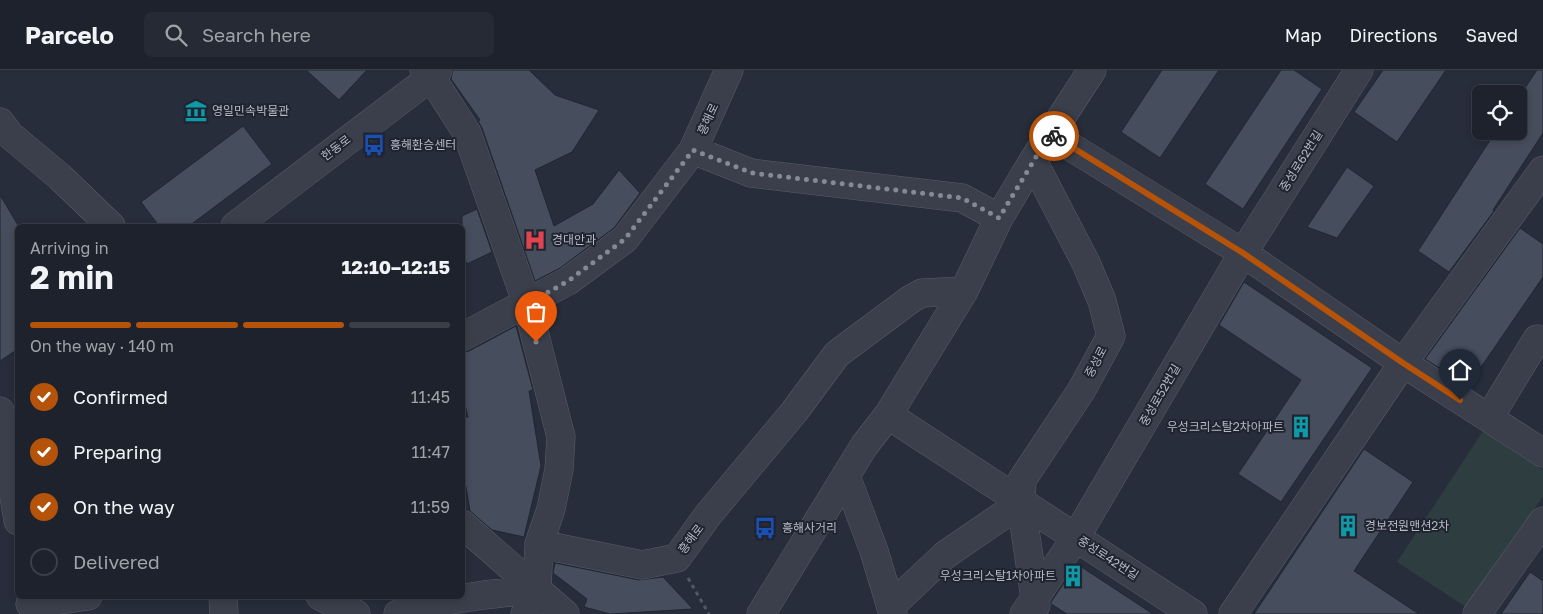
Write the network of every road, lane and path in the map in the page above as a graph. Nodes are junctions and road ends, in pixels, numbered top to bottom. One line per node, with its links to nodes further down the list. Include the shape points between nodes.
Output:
1 (729, 70): 7 (street, 흥해로)
2 (1359, 70): 13 (street, 중성로62번길)
3 (431, 72): 12 (street, 한동로); 15 (street, via 467,133)
4 (1084, 73): 6 (street)
5 (0, 122): 11 (street, via 10,135)
6 (1050, 134): 8 (street); 13 (street)
7 (693, 150): 10 (street, via 752,173 962,198); 15 (street, 흥해로, via 625,239 568,281)
8 (1033, 161): 10 (street); 25 (street, 중성로, via 1086,263 1102,301 1111,336 1081,391 1022,480)
9 (1543, 170): 18 (street)
10 (999, 218): 14 (street)
11 (109, 224)
12 (238, 224)
13 (1243, 253): 18 (street); 28 (street, 중성로52번길)
14 (964, 291): 20 (street); 30 (street, 흥해로, via 922,294 911,299 837,354)
15 (527, 304): 16 (street, 흥해로); 29 (street, via 561,437 559,469)
16 (465, 335)
17 (1537, 339): 21 (street)
18 (1403, 363): 21 (street); 48 (street)
19 (5, 410): 24 (street)
20 (888, 415): 23 (street); 25 (street, 중성로42번길)
21 (1488, 418): 22 (street)
22 (1543, 453)
23 (846, 476): 39 (street); 46 (street)
24 (15, 495)
25 (1021, 503): 28 (street, 중성로42번길); 38 (street); 39 (street, via 945,555)
26 (1543, 521): 49 (street)
27 (465, 527): 31 (street)
28 (1076, 536): 38 (street, 중성로52번길); 47 (street, 중성로42번길)
29 (540, 544): 30 (street, 흥해로, via 642,565); 31 (street)
30 (676, 558): 45 (path)
31 (537, 589): 32 (street); 43 (street); 44 (street)
32 (465, 598)
33 (68, 599): 37 (street)
34 (223, 599): 40 (street)
35 (326, 599): 41 (street)
36 (457, 599): 42 (street, via 424,604)
37 (29, 605)
38 (1032, 608)
39 (892, 610)
40 (224, 614)
41 (356, 614)
42 (398, 614)
43 (525, 614)
44 (565, 614)
45 (709, 614)
46 (761, 614)
47 (1193, 614)
48 (1233, 614)
49 (1477, 614)

